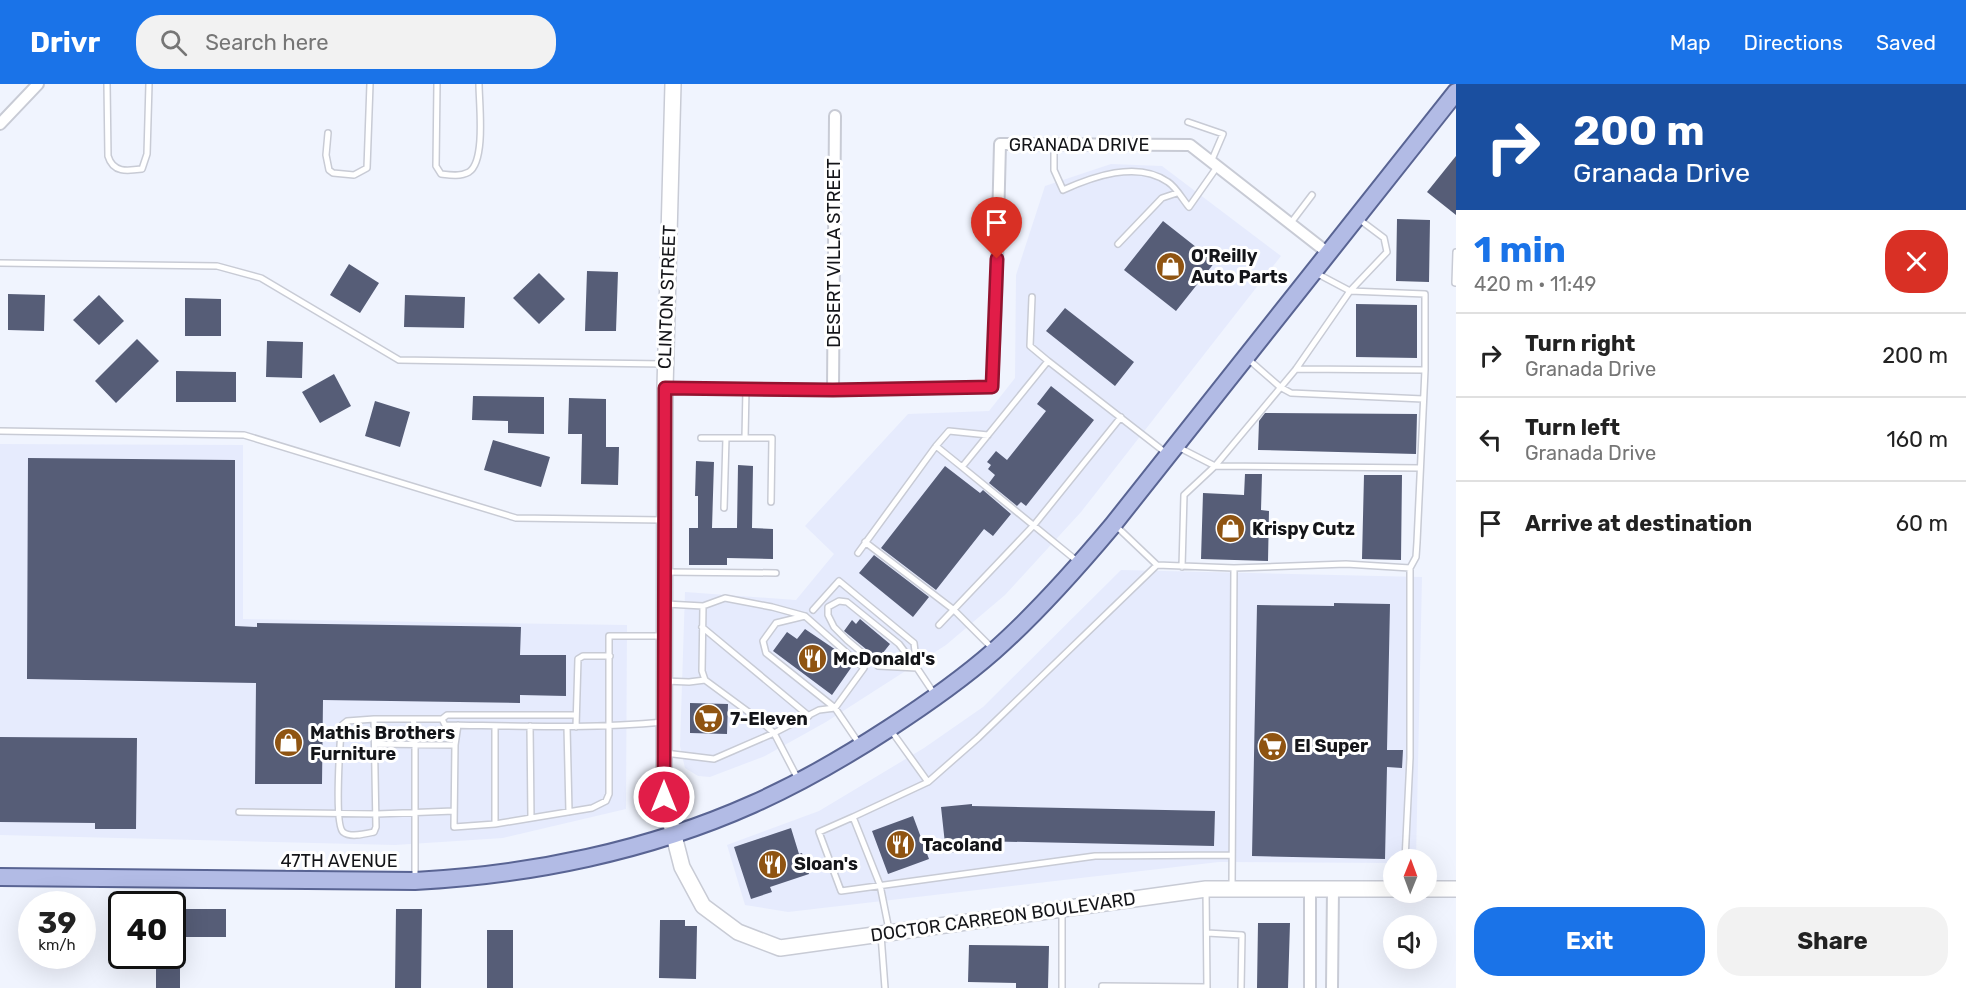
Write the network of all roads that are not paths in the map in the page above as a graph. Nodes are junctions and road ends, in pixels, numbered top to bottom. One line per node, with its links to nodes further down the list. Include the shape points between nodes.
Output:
1 (38, 84): 11 (street)
2 (107, 84): 3 (lane, via 110,164 129,171 142,169 147,153)
3 (149, 84)
4 (370, 84): 12 (lane, via 367,168 354,175 329,170)
5 (437, 84): 6 (lane, via 436,166 441,174 453,176 468,172 475,164 480,139)
6 (478, 84)
7 (673, 84): 29 (main road, CLINTON STREET)
8 (1456, 92): 17 (main road, 47TH AVENUE)
9 (835, 116): 35 (street, DESERT VILLA STREET)
10 (1188, 122): 14 (lane, via 1223,134)
11 (0, 124)
12 (328, 133)
13 (1054, 144): 14 (street, GRANADA DRIVE, via 1190,145); 15 (lane, via 1054,170 1063,190 1112,173 1146,172 1168,182); 35 (street, GRANADA DRIVE, via 1000,144 992,387)
14 (1214, 164): 15 (lane, via 1189,207); 18 (street, GRANADA DRIVE)
15 (1177, 193): 19 (lane, via 1162,198)
16 (1312, 195): 18 (lane)
17 (1357, 217): 21 (main road, 47TH AVENUE); 25 (lane, via 1384,238 1386,252)
18 (1290, 224): 21 (street, GRANADA DRIVE)
19 (1118, 244)
20 (1456, 252): 24 (lane)
21 (1328, 253): 23 (main road, 47TH AVENUE)
22 (0, 263): 29 (lane, via 217,266 261,278 399,360)
23 (1314, 271): 25 (lane); 27 (main road, 47TH AVENUE)
24 (1455, 283)
25 (1350, 291): 30 (lane); 31 (lane, via 1425,294)
26 (1032, 297): 28 (lane, via 1030,346)
27 (1246, 358): 32 (lane); 44 (main road, 47TH AVENUE)
28 (1048, 361): 37 (lane); 39 (lane)
29 (665, 364): 33 (main road, CLINTON STREET)
30 (1296, 369): 31 (lane); 32 (lane)
31 (1425, 370): 36 (lane)
32 (1280, 387): 36 (lane, via 1291,393); 45 (lane)
33 (665, 388): 34 (street, GRANADA DRIVE); 50 (main road, CLINTON STREET)
34 (746, 389): 35 (street, GRANADA DRIVE); 42 (lane)
35 (833, 390)
36 (1423, 399): 47 (lane)
37 (1121, 417): 44 (lane); 52 (lane)
38 (0, 431): 50 (lane, via 244,435 516,518)
39 (988, 435): 43 (lane, via 949,431); 46 (lane)
40 (701, 438): 41 (lane)
41 (726, 438): 42 (lane); 49 (lane)
42 (746, 438): 48 (lane, via 772,438)
43 (936, 446): 46 (lane); 53 (lane)
44 (1173, 450): 45 (lane); 51 (main road, 47TH AVENUE)
45 (1215, 466): 47 (lane); 57 (lane, via 1184,495)
46 (962, 467): 52 (lane)
47 (1420, 468): 59 (lane, via 1416,557)
48 (771, 502)
49 (724, 508)
50 (664, 520): 60 (main road, CLINTON STREET)
51 (1114, 524): 55 (main road, 47TH AVENUE); 56 (lane)
52 (1034, 525): 55 (lane); 65 (lane)
53 (865, 542): 54 (lane); 65 (lane)
54 (858, 553)
55 (1080, 564): 70 (main road, 47TH AVENUE)
56 (1156, 565): 57 (lane); 97 (lane)
57 (1182, 567): 58 (lane)
58 (1234, 568): 59 (lane, via 1346,564); 109 (lane)
59 (1410, 568): 108 (lane, via 1410,758)
60 (664, 572): 61 (lane); 62 (main road, CLINTON STREET)
61 (776, 573)
62 (664, 604): 63 (lane); 69 (main road, CLINTON STREET)
63 (703, 606): 66 (lane, via 725,598); 68 (lane)
64 (813, 610): 72 (lane, via 839,581 915,643)
65 (954, 610): 67 (lane); 70 (lane)
66 (805, 616): 76 (lane, via 864,668); 76 (lane, via 776,623 763,641 766,653)
67 (939, 625)
68 (702, 627): 73 (lane); 78 (lane)
69 (664, 636): 71 (lane, via 609,636); 74 (main road, CLINTON STREET)
70 (994, 650): 75 (main road, 47TH AVENUE)
71 (610, 656): 77 (lane, via 578,659); 88 (lane)
72 (916, 668): 72 (lane, via 899,644 848,602 839,601 828,607 834,627 878,666); 75 (lane)
73 (705, 680): 74 (lane); 90 (lane)
74 (664, 681): 82 (main road, CLINTON STREET)
75 (936, 697): 89 (main road, 47TH AVENUE)
76 (835, 708): 78 (lane); 94 (lane)
77 (576, 715): 81 (lane, via 447,715); 87 (lane)
78 (809, 716): 90 (lane)
79 (374, 719): 80 (lane); 91 (lane); 101 (lane, via 347,721 342,725)
80 (413, 719): 81 (lane); 92 (lane)
81 (442, 719): 83 (lane, via 445,725)
82 (664, 722): 88 (lane); 95 (main road, CLINTON STREET)
83 (458, 725): 84 (lane); 93 (lane)
84 (495, 726): 85 (lane); 106 (lane)
85 (530, 726): 86 (lane); 105 (lane)
86 (567, 727): 87 (lane); 100 (lane)
87 (576, 727): 88 (lane)
88 (610, 728): 100 (lane, via 606,801)
89 (889, 728): 94 (main road, 47TH AVENUE); 97 (lane)
90 (774, 734): 95 (lane, via 714,759); 96 (lane)
91 (375, 744): 92 (lane); 102 (lane)
92 (414, 744): 93 (lane); 103 (lane)
93 (455, 745): 98 (lane)
94 (861, 747): 96 (main road, 47TH AVENUE)
95 (664, 753): 107 (main road, CLINTON STREET, via 664,797)
96 (799, 781): 107 (main road, 47TH AVENUE, via 753,804)
97 (928, 782): 104 (lane)
98 (454, 811): 103 (lane); 106 (lane, via 454,827)
99 (239, 812): 101 (lane)
100 (569, 812): 105 (lane)
101 (338, 814): 102 (lane); 102 (lane, via 340,830 359,835 374,832)
102 (377, 814): 103 (lane)
103 (414, 814): 111 (lane)
104 (853, 817): 112 (lane); 112 (lane, via 819,832 841,891)
105 (531, 818): 106 (lane)
106 (495, 824)
107 (673, 834): 111 (main road, 47TH AVENUE, via 560,864); 121 (main road, DOCTOR CARREON BOULEVARD, via 682,867 703,906 738,932 780,948)
108 (1406, 849)
109 (1232, 855): 112 (lane, via 1095,856); 113 (lane)
110 (0, 877): 111 (main road, 47TH AVENUE)
111 (415, 881)
112 (880, 885): 121 (lane)
113 (1232, 888): 114 (main road, DOCTOR CARREON BOULEVARD); 116 (main road, DOCTOR CARREON BOULEVARD)
114 (1310, 888): 115 (main road, DOCTOR CARREON BOULEVARD); 128 (street)
115 (1333, 888): 117 (main road, DOCTOR CARREON BOULEVARD); 129 (street)
116 (1206, 889): 120 (main road, DOCTOR CARREON BOULEVARD); 122 (lane)
117 (1383, 889)
118 (1437, 889): 119 (main road)
119 (1456, 889)
120 (1062, 908): 121 (main road, DOCTOR CARREON BOULEVARD); 125 (lane)
121 (885, 933): 124 (lane)
122 (1207, 933): 126 (lane); 127 (lane, via 1242,935)
123 (1102, 987): 126 (lane)
124 (885, 988)
125 (1062, 988)
126 (1207, 988)
127 (1241, 988)
128 (1310, 988)
129 (1332, 988)

